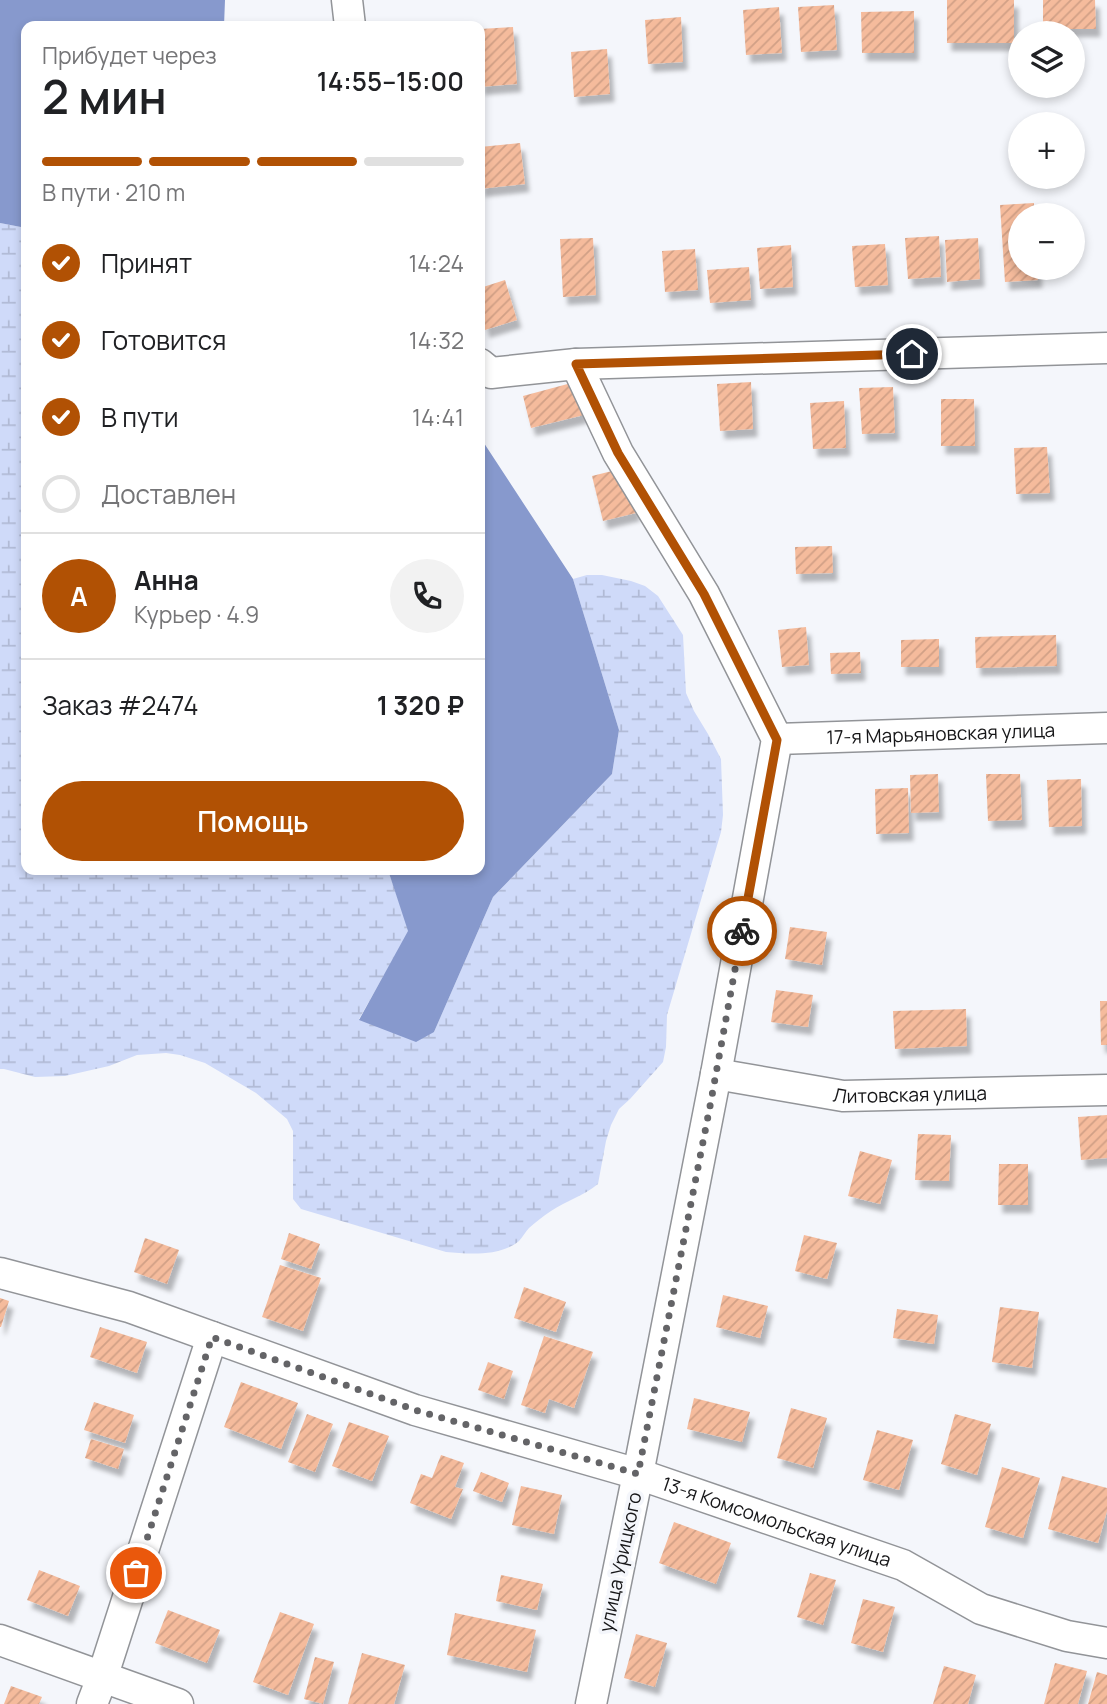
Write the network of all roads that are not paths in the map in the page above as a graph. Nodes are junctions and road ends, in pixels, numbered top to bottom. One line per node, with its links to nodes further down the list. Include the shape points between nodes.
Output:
1 (347, 0): 2 (street)
2 (349, 21)
3 (1107, 348): 4 (street)
4 (576, 364): 5 (street, via 491,373); 7 (street, via 618,453 704,594)
5 (485, 368)
6 (1107, 728): 7 (street, 17-я Марьяновская улица)
7 (777, 740): 8 (street, улица Урицкого)
8 (716, 1074): 9 (street, Литовская улица, via 843,1096); 12 (street, улица Урицкого)
9 (1107, 1090)
10 (0, 1273): 11 (street, 13-я Комсомольская улица, via 129,1307)
11 (212, 1337): 12 (street, 13-я Комсомольская улица, via 415,1410); 15 (street)
12 (638, 1474): 14 (street, 13-я Комсомольская улица, via 903,1565 981,1609 1067,1636); 17 (street, улица Урицкого)
13 (0, 1640): 15 (street)
14 (1107, 1643)
15 (97, 1691): 16 (street)
16 (178, 1704)
17 (591, 1704)

